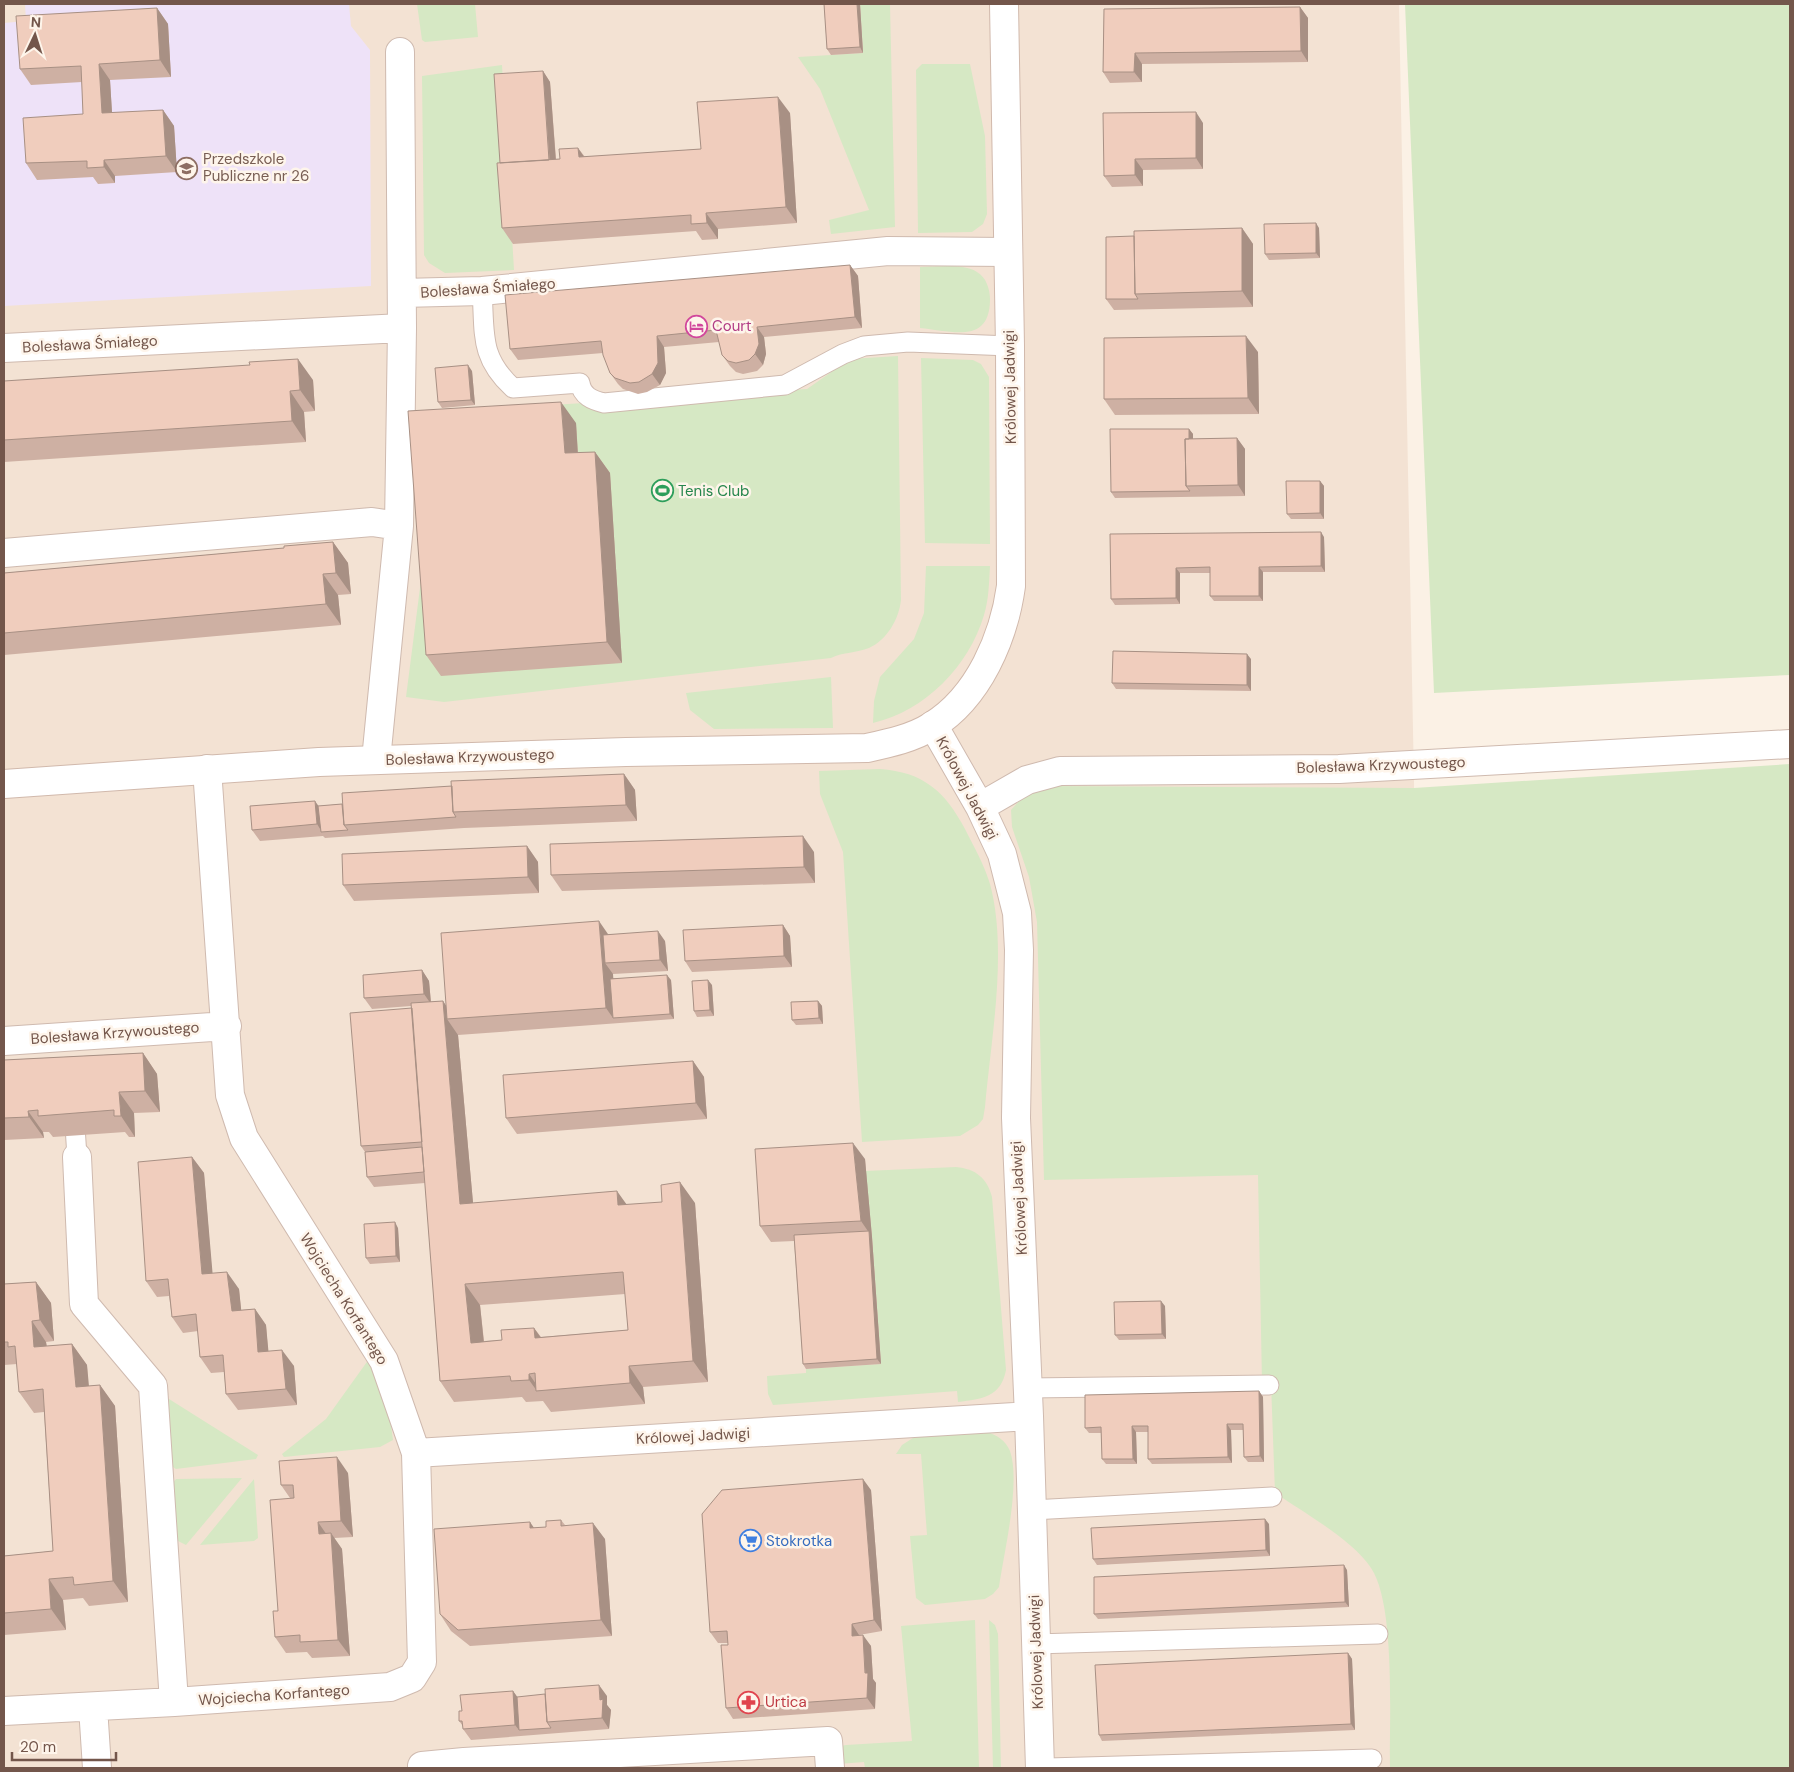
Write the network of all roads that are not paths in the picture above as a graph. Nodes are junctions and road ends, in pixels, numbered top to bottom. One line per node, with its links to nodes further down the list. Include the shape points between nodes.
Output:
1 (1004, 4): 3 (street, Królowej Jadwigi)
2 (400, 52): 5 (street)
3 (1008, 252): 4 (street, Bolesława Śmiałego, via 880,251); 7 (street, Królowej Jadwigi)
4 (482, 290): 5 (street, Bolesława Śmiałego); 7 (lane, via 486,348 491,363 513,388 580,382 581,390 587,396 604,403 785,385 864,346 901,342)
5 (402, 293): 6 (street, Bolesława Śmiałego)
6 (402, 328): 8 (street, Bolesława Śmiałego); 9 (street)
7 (1010, 346): 11 (street, Królowej Jadwigi, via 1012,556 1007,613 989,661 976,681)
8 (4, 348)
9 (399, 526): 10 (street, via 372,522); 13 (street)
10 (4, 552)
11 (933, 725): 13 (street, Bolesława Krzywoustego, via 892,743 867,748); 16 (street, Królowej Jadwigi)
12 (1790, 744): 16 (street, Bolesława Krzywoustego, via 1339,768 1060,771 1027,780)
13 (376, 760): 14 (street, Bolesława Krzywoustego)
14 (207, 769): 15 (street, Bolesława Krzywoustego); 17 (street, Wojciecha Korfantego)
15 (4, 784)
16 (980, 807): 22 (street, Królowej Jadwigi, via 1002,854 1017,913 1016,1118)
17 (227, 1026): 18 (street, Bolesława Krzywoustego, via 71,1045); 24 (street, Wojciecha Korfantego, via 230,1095 244,1138 384,1361)
18 (4, 1041)
19 (73, 1092): 20 (lane)
20 (77, 1157): 29 (street, via 84,1304 153,1386)
21 (1269, 1385): 22 (lane)
22 (1028, 1388): 23 (street, Królowej Jadwigi)
23 (1029, 1416): 24 (street, Królowej Jadwigi); 26 (street, Królowej Jadwigi)
24 (416, 1453): 29 (street, Wojciecha Korfantego, via 422,1662 412,1678 390,1686)
25 (1272, 1498): 26 (lane)
26 (1032, 1510): 28 (street, Królowej Jadwigi)
27 (1378, 1634): 28 (lane)
28 (1035, 1644): 36 (street, Królowej Jadwigi)
29 (174, 1702): 30 (street, Wojciecha Korfantego)
30 (93, 1707): 31 (street, Wojciecha Korfantego); 33 (street)
31 (4, 1711)
32 (1372, 1759): 37 (lane)
33 (97, 1768)
34 (422, 1768): 35 (street, via 464,1762 828,1742)
35 (830, 1768)
36 (1040, 1768)
37 (1048, 1768)

